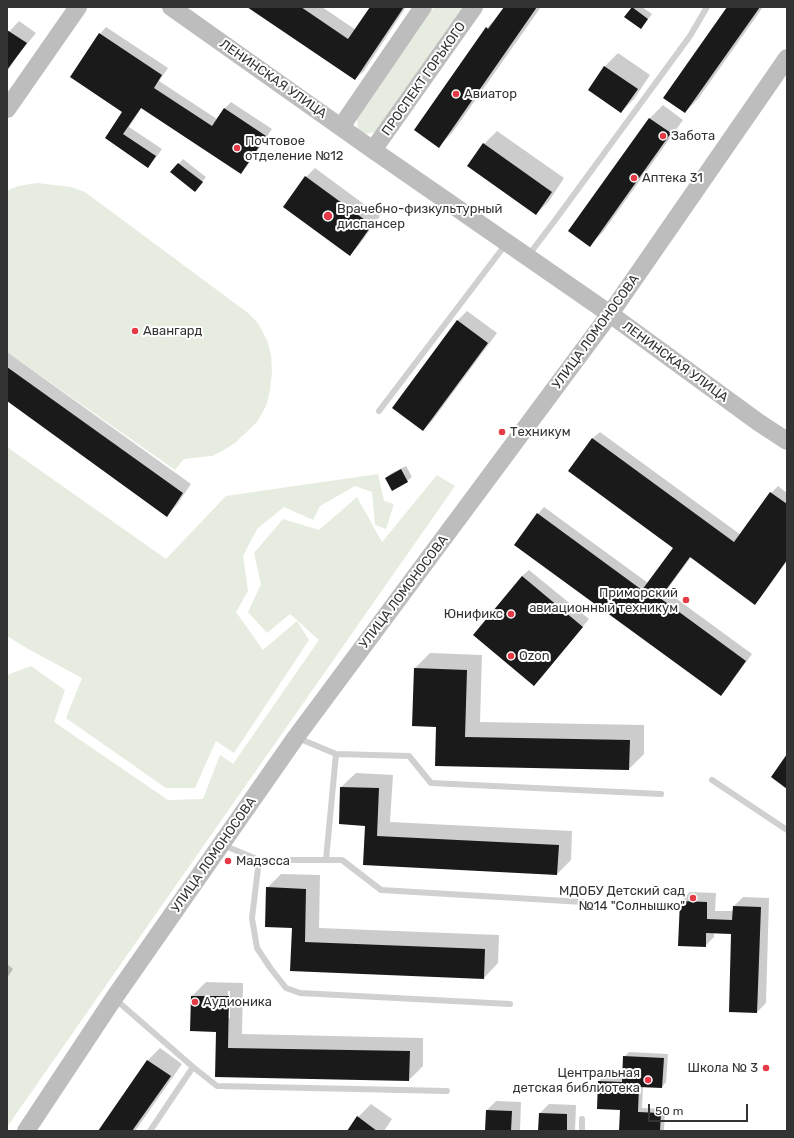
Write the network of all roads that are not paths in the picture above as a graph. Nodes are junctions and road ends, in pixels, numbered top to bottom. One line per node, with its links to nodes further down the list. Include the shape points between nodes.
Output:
1 (78, 7): 7 (main road)
2 (171, 7): 8 (main road, ЛЕНИНСКАЯ УЛИЦА)
3 (423, 7): 8 (main road)
4 (474, 7): 9 (main road, ПРОСПЕКТ ГОРЬКОГО)
5 (708, 7): 11 (lane, via 690,36)
6 (787, 58): 12 (main road, УЛИЦА ЛОМОНОСОВА)
7 (7, 109)
8 (341, 126): 9 (main road, ЛЕНИНСКАЯ УЛИЦА)
9 (374, 150): 10 (main road, ЛЕНИНСКАЯ УЛИЦА)
10 (507, 243): 11 (main road, ЛЕНИНСКАЯ УЛИЦА); 13 (lane)
11 (527, 257): 12 (main road, ЛЕНИНСКАЯ УЛИЦА)
12 (610, 314): 14 (main road, ЛЕНИНСКАЯ УЛИЦА); 15 (main road, УЛИЦА ЛОМОНОСОВА)
13 (379, 411)
14 (787, 441)
15 (296, 737): 16 (lane); 20 (main road, УЛИЦА ЛОМОНОСОВА)
16 (336, 754): 18 (lane, via 409,756 431,783); 22 (lane)
17 (712, 780): 19 (lane)
18 (661, 794)
19 (787, 830)
20 (221, 845): 21 (lane); 24 (main road, УЛИЦА ЛОМОНОСОВА)
21 (259, 860): 22 (lane); 25 (lane, via 252,918 258,948 286,988 300,993)
22 (326, 860): 23 (lane, via 342,860 381,890)
23 (583, 902)
24 (114, 998): 26 (lane); 29 (main road, УЛИЦА ЛОМОНОСОВА)
25 (510, 1004)
26 (193, 1067): 27 (lane, via 217,1086); 30 (lane)
27 (447, 1091)
28 (582, 1119): 31 (lane)
29 (26, 1131)
30 (150, 1131)
31 (582, 1131)

